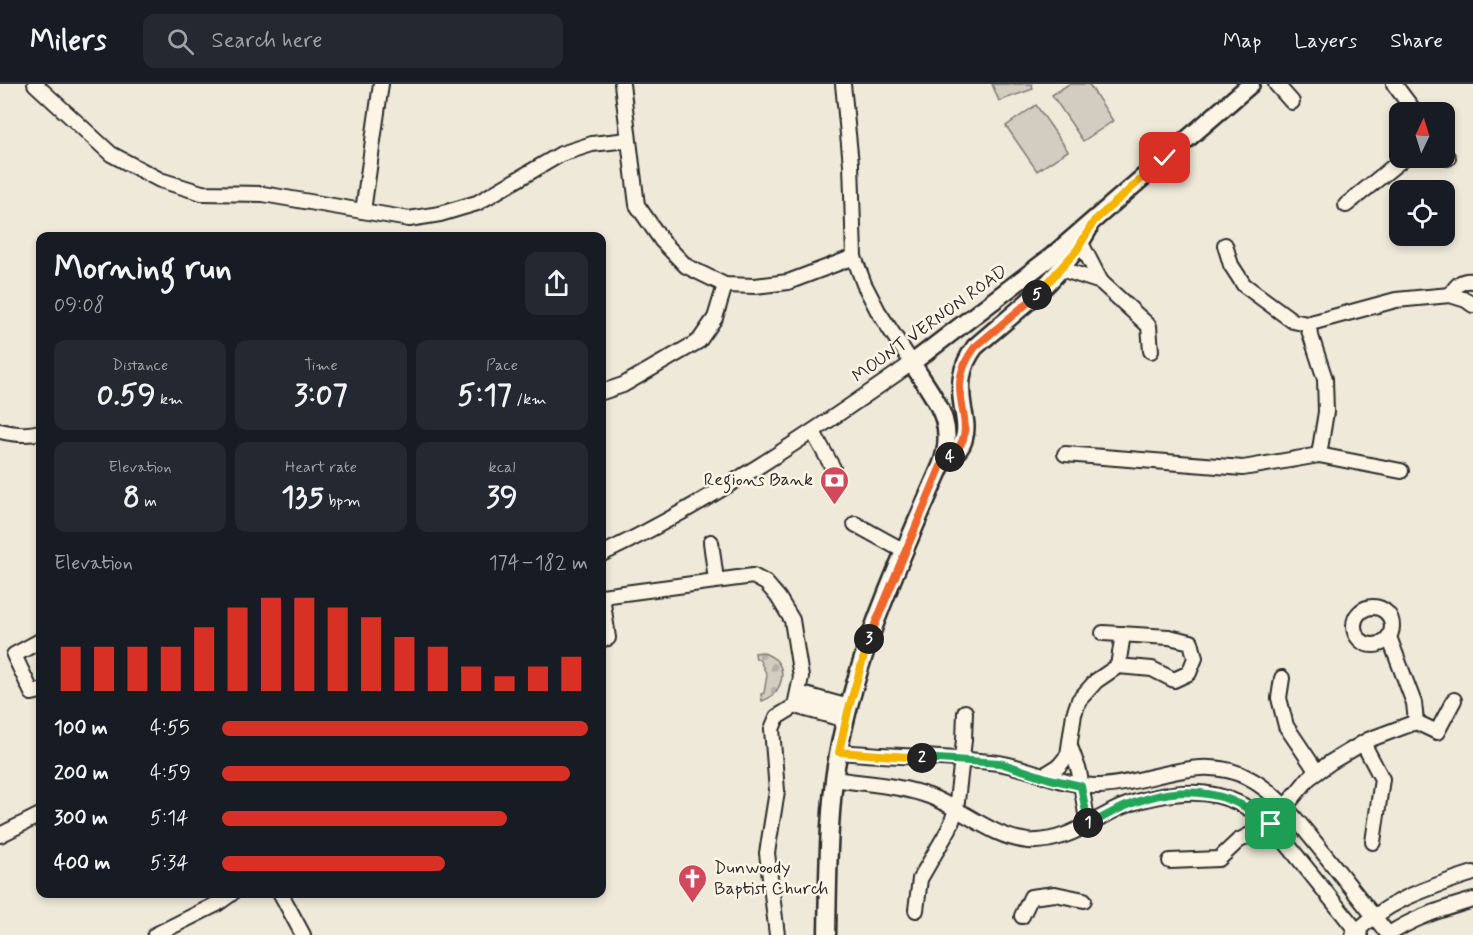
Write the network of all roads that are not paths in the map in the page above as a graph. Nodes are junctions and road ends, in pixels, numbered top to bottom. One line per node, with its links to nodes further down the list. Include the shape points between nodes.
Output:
1 (35, 84): 13 (street, via 111,154 160,180 202,193 263,194)
2 (381, 84): 13 (street)
3 (622, 84): 10 (street)
4 (843, 84): 17 (street)
5 (1276, 84): 8 (street)
6 (1394, 84): 9 (street)
7 (1246, 86): 14 (main road, MOUNT VERNON ROAD)
8 (1292, 102)
9 (1408, 102)
10 (628, 140): 13 (street, via 592,144 561,154 477,203 440,214 409,219); 21 (street, via 637,205 662,241 686,266)
11 (1392, 168): 12 (street)
12 (1346, 205)
13 (363, 211)
14 (1094, 221): 15 (main road); 26 (main road, MOUNT VERNON ROAD)
15 (1081, 243): 18 (main road); 20 (street)
16 (1225, 245): 24 (street, via 1231,265 1244,285 1293,321)
17 (854, 257): 21 (street, via 788,282); 26 (street, via 864,284)
18 (1061, 269): 20 (street); 33 (main road, via 968,356 960,384 964,438)
19 (1473, 281): 22 (street, via 1457,284)
20 (1101, 282): 25 (street, via 1149,326)
21 (725, 285): 27 (street, via 715,318 699,341 623,385)
22 (1450, 295): 23 (street); 24 (street, via 1396,300)
23 (1473, 304)
24 (1307, 324): 32 (street, via 1325,379 1326,412)
25 (1151, 351)
26 (912, 363): 29 (street, MOUNT VERNON ROAD); 33 (main road, via 947,426 948,443)
27 (606, 391)
28 (0, 431): 30 (street)
29 (813, 432): 34 (street); 39 (street, MOUNT VERNON ROAD, via 749,474)
30 (36, 433)
31 (1065, 453): 32 (street, via 1242,468)
32 (1319, 455): 35 (street)
33 (941, 466): 38 (main road)
34 (833, 468)
35 (1401, 471)
36 (855, 524): 38 (street)
37 (711, 542): 40 (street)
38 (904, 551): 54 (main road, via 869,637)
39 (606, 552)
40 (716, 580): 41 (street); 51 (street, via 753,576 778,597 792,620 801,677)
41 (606, 595)
42 (606, 624): 46 (street)
43 (1103, 633): 44 (street)
44 (1123, 634): 48 (street); 48 (street, via 1191,642 1195,658 1189,673 1174,680 1152,669)
45 (1389, 637): 55 (street, via 1414,703)
46 (606, 638)
47 (36, 643): 50 (street, via 14,655 32,693)
48 (1118, 666): 57 (street, via 1096,681 1079,700)
49 (1282, 678): 60 (street, via 1279,698 1286,726)
50 (36, 692)
51 (797, 699): 54 (street); 83 (street, via 777,717 772,729 777,791 767,853)
52 (1454, 700): 55 (street, via 1437,732)
53 (965, 712): 59 (street)
54 (848, 714): 58 (main road)
55 (1416, 722): 56 (street)
56 (1364, 743): 60 (street); 70 (street, via 1382,778)
57 (1070, 746): 61 (street, via 1059,765); 63 (street)
58 (839, 752): 59 (street); 62 (main road)
59 (962, 760): 61 (street, via 1000,763); 65 (street)
60 (1317, 772): 64 (street)
61 (1043, 776): 63 (street)
62 (835, 779): 65 (street, via 916,793); 84 (main road, via 828,848)
63 (1081, 786): 64 (street, via 1123,783 1208,767 1248,777); 68 (street)
64 (1285, 807): 67 (street); 79 (street)
65 (956, 810): 68 (street, via 993,830 1030,841 1055,838); 77 (street, via 920,879)
66 (36, 817): 69 (street)
67 (1271, 824): 68 (street, via 1234,801 1191,792 1126,805); 71 (street, via 1238,841 1219,859); 80 (street)
68 (1088, 826)
69 (0, 835)
70 (1373, 842)
71 (1170, 861)
72 (1473, 873): 79 (street, via 1401,899)
73 (225, 898): 81 (street)
74 (283, 898): 82 (street)
75 (1084, 900): 78 (street, via 1055,894 1031,897)
76 (1473, 900): 85 (street, via 1424,915)
77 (916, 910)
78 (1022, 916)
79 (1374, 917): 80 (street); 85 (street)
80 (1357, 934)
81 (155, 935)
82 (303, 935)
83 (777, 935)
84 (827, 935)
85 (1388, 935)

